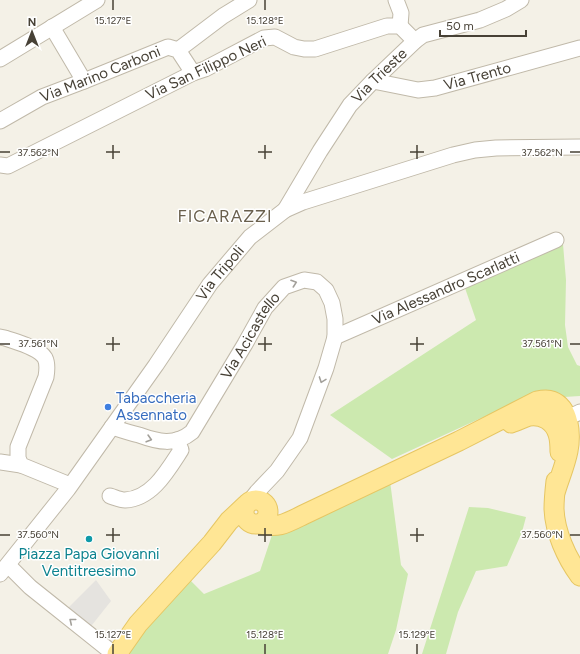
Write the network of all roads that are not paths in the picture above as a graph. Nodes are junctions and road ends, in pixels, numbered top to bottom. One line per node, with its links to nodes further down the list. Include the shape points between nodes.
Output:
1 (97, 0): 6 (street)
2 (249, 0): 9 (street)
3 (396, 0): 5 (street, via 401,13)
4 (521, 0): 7 (street, Via Trieste, via 480,20 423,35)
5 (400, 26): 7 (street); 11 (street, Via San Filippo Neri, via 387,26 315,49 294,47 275,37 264,38)
6 (52, 27): 10 (street); 13 (street)
7 (414, 42): 12 (street, Via Trieste)
8 (580, 48): 12 (street, Via Trento, via 435,88 418,90)
9 (178, 50): 11 (street, Via Marino Carboni); 13 (street, Via Marino Carboni, via 168,47)
10 (0, 59)
11 (193, 73): 16 (street, Via San Filippo Neri, via 8,166)
12 (373, 80): 17 (street, Via Trieste, via 350,105)
13 (84, 81): 14 (street, Via Marino Carboni, via 42,97)
14 (0, 121)
15 (580, 147): 17 (street, Via Tripoli, via 475,150 302,202)
16 (0, 165)
17 (284, 210): 23 (street, Via Tripoli, via 250,236 210,284)
18 (556, 240): 20 (street, Via Alessandro Scarlatti)
19 (0, 337): 28 (street, via 37,350 45,358 47,366 46,377 18,446)
20 (335, 337): 25 (street, Via Acicastello, one-way to 20, via 192,432 266,308 284,287 304,280 316,282 326,290 332,303); 32 (street, Via Acicastello, one-way to 32, via 300,438 277,471 257,492)
21 (580, 404): 22 (street)
22 (568, 411): 24 (street, via 562,417 548,410 532,410); 26 (main road, via 551,400 537,401); 30 (main road, via 568,450)
23 (112, 427): 25 (street, one-way to 25, via 154,440); 29 (street, Via Tripoli)
24 (481, 434): 26 (main road); 30 (main road, via 529,416 543,417 550,421 555,427 560,444)
25 (177, 440): 31 (street, via 181,450 156,485 138,497 124,500)
26 (459, 441): 32 (main road, via 285,524 268,526)
27 (0, 462): 28 (street)
28 (21, 465): 29 (street)
29 (70, 485): 33 (street, Via Tripoli)
30 (555, 493): 34 (main road, via 554,510 560,538)
31 (110, 496)
32 (254, 513): 36 (main road, via 212,543 138,624)
33 (4, 570): 35 (street, one-way to 33, via 30,587)
34 (580, 576)
35 (114, 654)
36 (117, 654)

